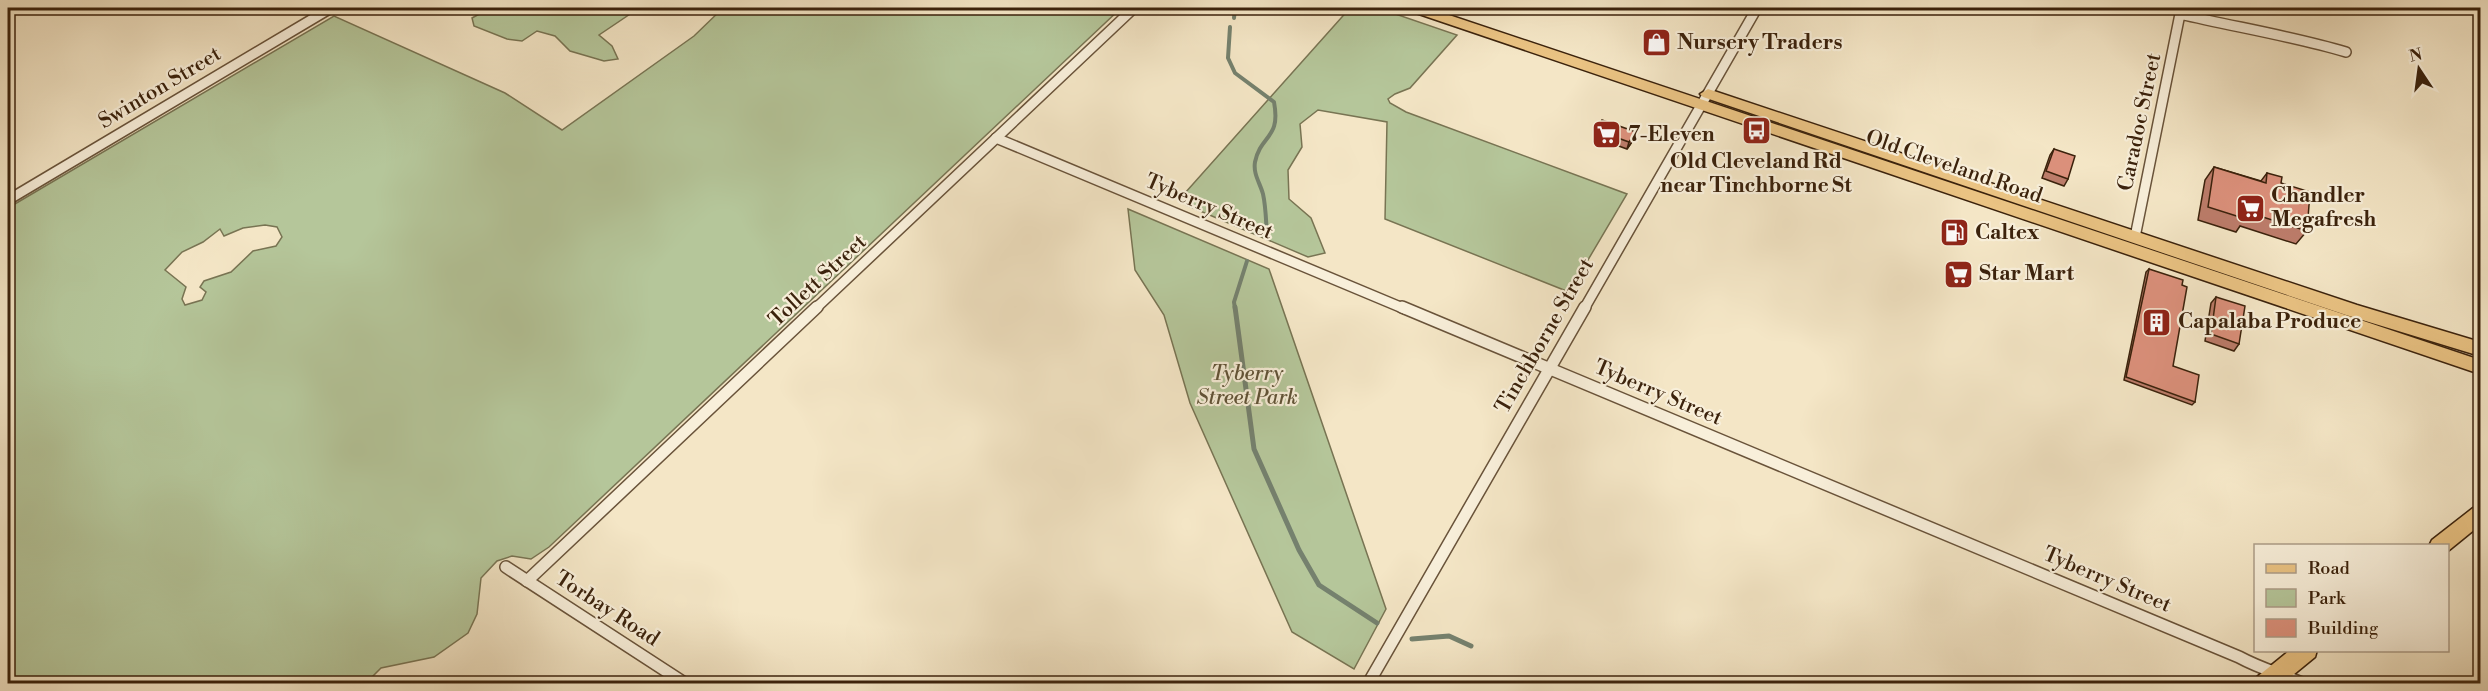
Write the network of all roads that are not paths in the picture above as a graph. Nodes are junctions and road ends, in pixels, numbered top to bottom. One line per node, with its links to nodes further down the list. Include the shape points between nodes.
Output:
1 (331, 8): 9 (street, Swinton Street)
2 (1134, 8): 8 (street, Tollett Street)
3 (1415, 8): 7 (main road, Old Cleveland Road)
4 (1451, 8): 7 (main road, Old Cleveland Road)
5 (1757, 8): 7 (street, Tinchborne Street)
6 (2346, 52): 10 (street, Caradoc Street, via 2180,14)
7 (1705, 100): 10 (main road, Old Cleveland Road); 12 (main road, Old Cleveland Road); 13 (street, Tinchborne Street)
8 (996, 138): 13 (street, Tyberry Street); 17 (street, Tollett Street)
9 (8, 200)
10 (2135, 237): 11 (main road, Old Cleveland Road)
11 (2481, 349)
12 (2481, 367)
13 (1548, 369): 19 (street, Tyberry Street, via 2239,657); 21 (street, Tinchborne Street)
14 (2481, 514): 15 (main road)
15 (2442, 544)
16 (506, 567): 17 (street, Torbay Road)
17 (527, 581): 20 (street, Torbay Road)
18 (2306, 652): 19 (main road)
19 (2272, 678): 22 (street, Tyberry Street)
20 (686, 684)
21 (1368, 684)
22 (2304, 684)

